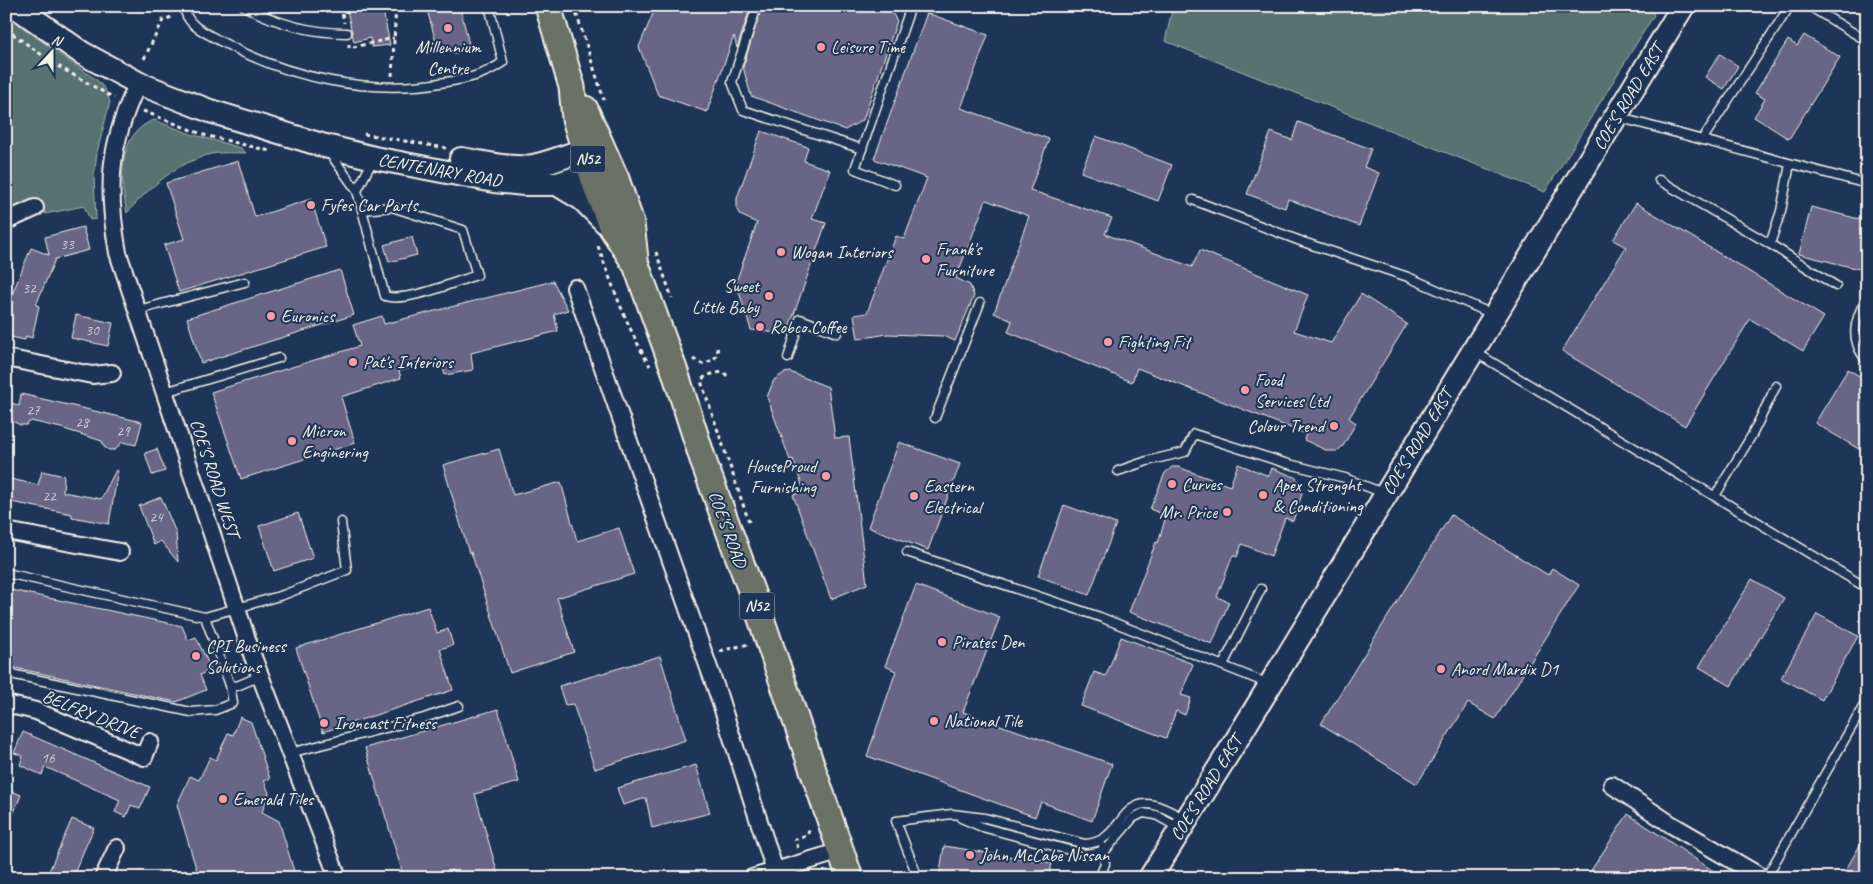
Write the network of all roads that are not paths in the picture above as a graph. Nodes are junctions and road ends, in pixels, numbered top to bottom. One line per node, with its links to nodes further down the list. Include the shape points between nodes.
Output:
1 (15, 6): 13 (street, CENTENARY ROAD, via 82,53)
2 (244, 6): 11 (lane, via 300,27)
3 (490, 6): 10 (lane, via 502,62 490,72 460,80 391,88 326,80 256,58 200,30 189,22)
4 (548, 6): 19 (main road, COE'S ROAD / N52, via 572,87 575,119)
5 (758, 6): 18 (lane, via 732,82 743,110)
6 (911, 6): 18 (lane)
7 (1683, 6): 14 (street, COE'S ROAD EAST)
8 (1790, 6): 16 (lane)
9 (1809, 6): 12 (lane)
10 (184, 10)
11 (346, 34)
12 (1867, 41)
13 (138, 83): 15 (street, CENTENARY ROAD, via 210,111); 39 (street, COE'S ROAD WEST, via 116,139 111,181 111,215 118,252)
14 (1615, 117): 16 (lane); 40 (street, COE'S ROAD EAST)
15 (270, 128): 17 (street, CENTENARY ROAD); 19 (street, CENTENARY ROAD, via 500,166 527,167)
16 (1702, 140): 21 (lane)
17 (325, 146): 20 (street, CENTENARY ROAD); 26 (lane)
18 (862, 149): 25 (lane, via 855,169)
19 (596, 156): 23 (street, CENTENARY ROAD, via 579,177); 31 (main road, COE'S ROAD / N52); 33 (main road, COE'S ROAD / N52, via 631,223)
20 (374, 158): 23 (street, CENTENARY ROAD, via 494,181); 26 (lane)
21 (1790, 164): 24 (lane); 32 (lane)
22 (1659, 180): 32 (lane)
23 (557, 184): 31 (street, via 582,199)
24 (1867, 184)
25 (895, 185)
26 (357, 191): 29 (lane)
27 (1193, 200): 40 (lane, via 1408,277)
28 (35, 208): 30 (street)
29 (363, 210): 29 (lane, via 385,296 393,298 425,292 476,276 463,230 392,207)
30 (6, 221)
31 (605, 236): 33 (main road, COE'S ROAD / N52)
32 (1770, 244): 35 (lane)
33 (636, 265): 79 (main road, COE'S ROAD / N52)
34 (245, 282): 39 (lane)
35 (1836, 286)
36 (575, 288): 80 (street, via 705,655)
37 (1867, 297): 46 (lane, via 1858,311 1854,339)
38 (980, 303): 50 (lane)
39 (138, 310): 49 (street, COE'S ROAD WEST)
40 (1494, 315): 42 (street, COE'S ROAD EAST)
41 (836, 333): 45 (lane, via 800,319)
42 (1472, 350): 52 (street, COE'S ROAD EAST); 53 (lane)
43 (6, 358): 47 (street, via 92,375)
44 (279, 358): 49 (lane)
45 (788, 358)
46 (1867, 361)
47 (112, 373)
48 (1776, 386): 53 (lane, via 1752,435)
49 (165, 392): 61 (street, COE'S ROAD WEST)
50 (935, 418)
51 (1118, 471): 52 (lane, via 1185,452 1194,434 1345,478)
52 (1385, 494): 66 (street, COE'S ROAD EAST)
53 (1715, 496): 59 (lane)
54 (341, 522): 61 (lane, via 347,570 283,595)
55 (6, 531): 56 (street)
56 (120, 552)
57 (907, 552): 63 (lane, via 1100,617)
58 (6, 573): 62 (lane)
59 (1867, 588)
60 (1261, 589): 63 (lane)
61 (236, 608): 62 (lane); 65 (street, COE'S ROAD WEST)
62 (205, 617): 67 (lane)
63 (1223, 666): 66 (lane)
64 (6, 673): 67 (lane, via 191,712 215,710 233,703)
65 (260, 676): 67 (lane, via 236,686); 72 (street, COE'S ROAD WEST)
66 (1270, 684): 75 (street, COE'S ROAD EAST)
67 (230, 685)
68 (1867, 700): 88 (lane)
69 (6, 704): 71 (street, BELFRY DRIVE, via 36,712 144,757)
70 (459, 706): 72 (lane)
71 (150, 742)
72 (290, 753): 82 (street, COE'S ROAD WEST)
73 (1612, 785): 88 (street, via 1672,825)
74 (952, 814): 76 (lane, via 985,818 1072,842); 78 (lane, via 982,827 1069,852 1084,854); 85 (lane, via 896,821)
75 (1184, 825): 76 (lane, via 1159,805 1141,804 1128,810); 78 (lane, via 1143,813 1133,818); 87 (street, COE'S ROAD EAST)
76 (1100, 842): 78 (lane)
77 (117, 848): 81 (street)
78 (1105, 850): 86 (lane, via 1105,864)
79 (841, 851): 80 (street); 84 (main road, COE'S ROAD / N52)
80 (775, 871): 83 (street)
81 (103, 878)
82 (338, 878)
83 (752, 878)
84 (850, 878)
85 (918, 878)
86 (1099, 878)
87 (1150, 878)
88 (1764, 878)

